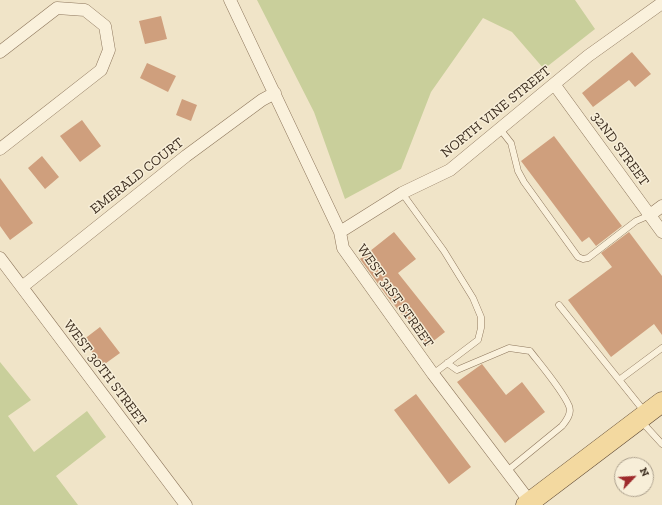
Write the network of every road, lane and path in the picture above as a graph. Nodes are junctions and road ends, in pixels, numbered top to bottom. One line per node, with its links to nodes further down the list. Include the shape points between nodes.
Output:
1 (230, 0): 5 (street, WEST 31ST STREET)
2 (662, 3): 4 (street, NORTH VINE STREET)
3 (0, 52): 7 (street, via 57,8 85,10 105,26 109,50 101,70)
4 (554, 84): 6 (street, NORTH VINE STREET); 10 (street, 32ND STREET)
5 (275, 93): 11 (street, WEST 31ST STREET); 14 (street, EMERALD COURT, via 186,156)
6 (500, 129): 8 (street, NORTH VINE STREET, via 450,170); 10 (lane, via 510,143 524,182 578,257 588,258 636,221)
7 (0, 149)
8 (402, 193): 11 (street, NORTH VINE STREET); 17 (lane, via 444,251 481,318 478,340)
9 (662, 206): 10 (street)
10 (650, 215): 12 (street, 32ND STREET)
11 (340, 232): 18 (street, WEST 31ST STREET, via 343,248 353,264)
12 (662, 232)
13 (0, 258): 14 (street, WEST 30TH STREET)
14 (22, 287): 25 (street, WEST 30TH STREET)
15 (559, 305): 19 (lane)
16 (662, 348): 19 (lane)
17 (447, 363): 18 (lane); 23 (lane, via 457,370 509,348 530,351 569,406 569,417 562,426)
18 (433, 374): 23 (street, WEST 31ST STREET)
19 (619, 380): 21 (lane)
20 (662, 402): 21 (main road)
21 (643, 417): 22 (lane); 24 (main road)
22 (662, 444)
23 (507, 471): 24 (street, WEST 31ST STREET)
24 (528, 504)
25 (186, 505)

